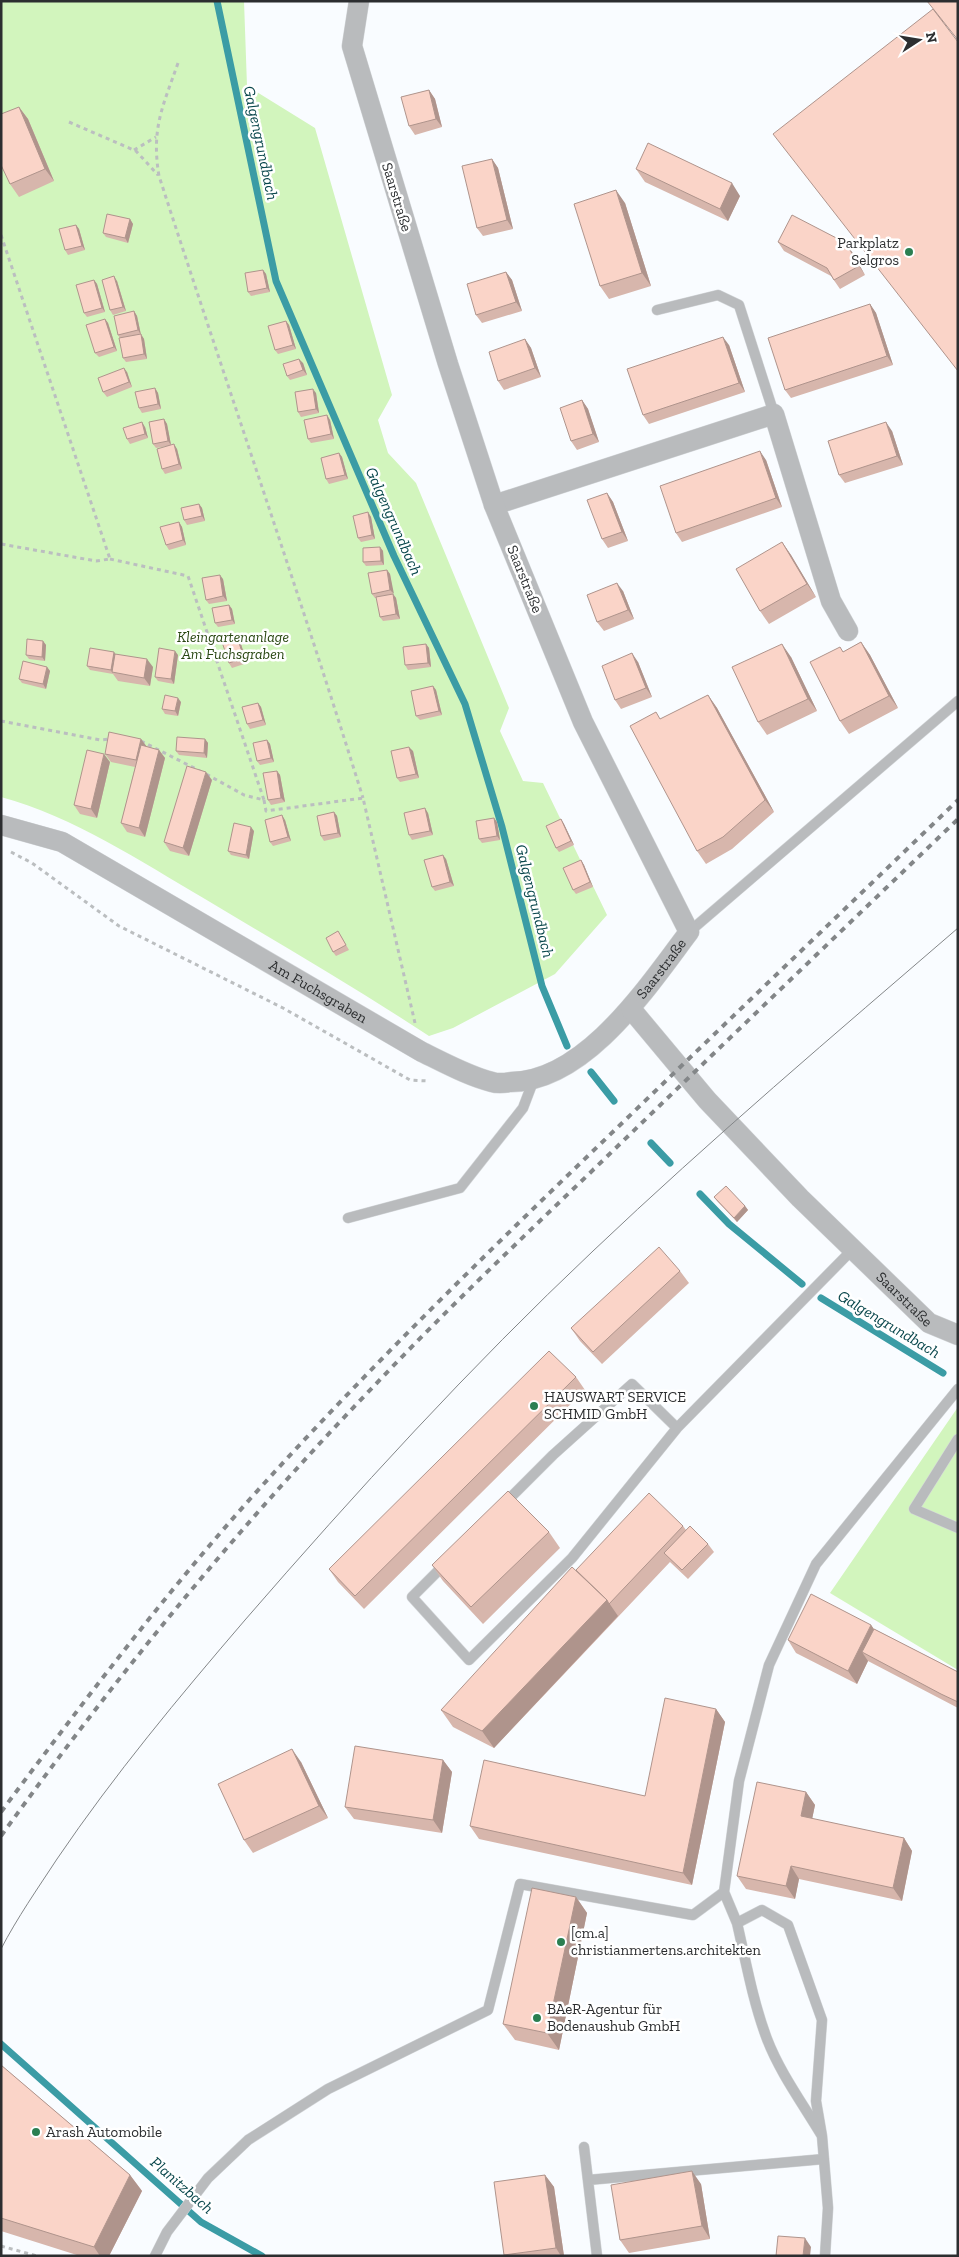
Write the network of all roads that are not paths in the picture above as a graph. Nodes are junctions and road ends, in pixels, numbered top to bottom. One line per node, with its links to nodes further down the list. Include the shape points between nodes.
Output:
1 (359, 1): 4 (street, Saarstraße, via 352,46)
2 (658, 310): 3 (lane, via 718,295 739,305)
3 (774, 414): 4 (street); 5 (street, via 831,601)
4 (494, 505): 8 (street, Saarstraße, via 583,722)
5 (848, 631)
6 (958, 701): 8 (lane)
7 (1, 825): 10 (street, Am Fuchsgraben, via 62,842 422,1052 494,1083)
8 (689, 932): 9 (street, Saarstraße)
9 (631, 1009): 10 (street, Am Fuchsgraben, via 565,1068); 12 (street, Saarstraße, via 707,1100)
10 (534, 1079): 11 (lane, via 523,1108 460,1188)
11 (348, 1218)
12 (853, 1249): 13 (street, Saarstraße, via 929,1323); 15 (lane)
13 (958, 1335)
14 (958, 1389): 20 (lane, via 816,1564 769,1665 739,1781)
15 (677, 1428): 17 (lane, via 632,1384); 19 (lane, via 572,1558 469,1660 412,1596)
16 (958, 1439): 18 (lane, via 914,1509)
17 (496, 1512)
18 (958, 1528)
19 (454, 1554)
20 (724, 1892): 21 (lane); 26 (lane, via 693,1916 520,1884 488,2010 328,2089 248,2140 208,2178 174,2222)
21 (737, 1923): 22 (lane, via 767,2038 779,2066); 22 (lane, via 762,1910 788,1925 822,2020 816,2101)
22 (822, 2136): 24 (lane)
23 (584, 2147): 25 (lane)
24 (824, 2159): 25 (lane); 28 (lane, via 828,2208)
25 (588, 2180): 27 (lane)
26 (155, 2256)
27 (596, 2256)
28 (825, 2256)

